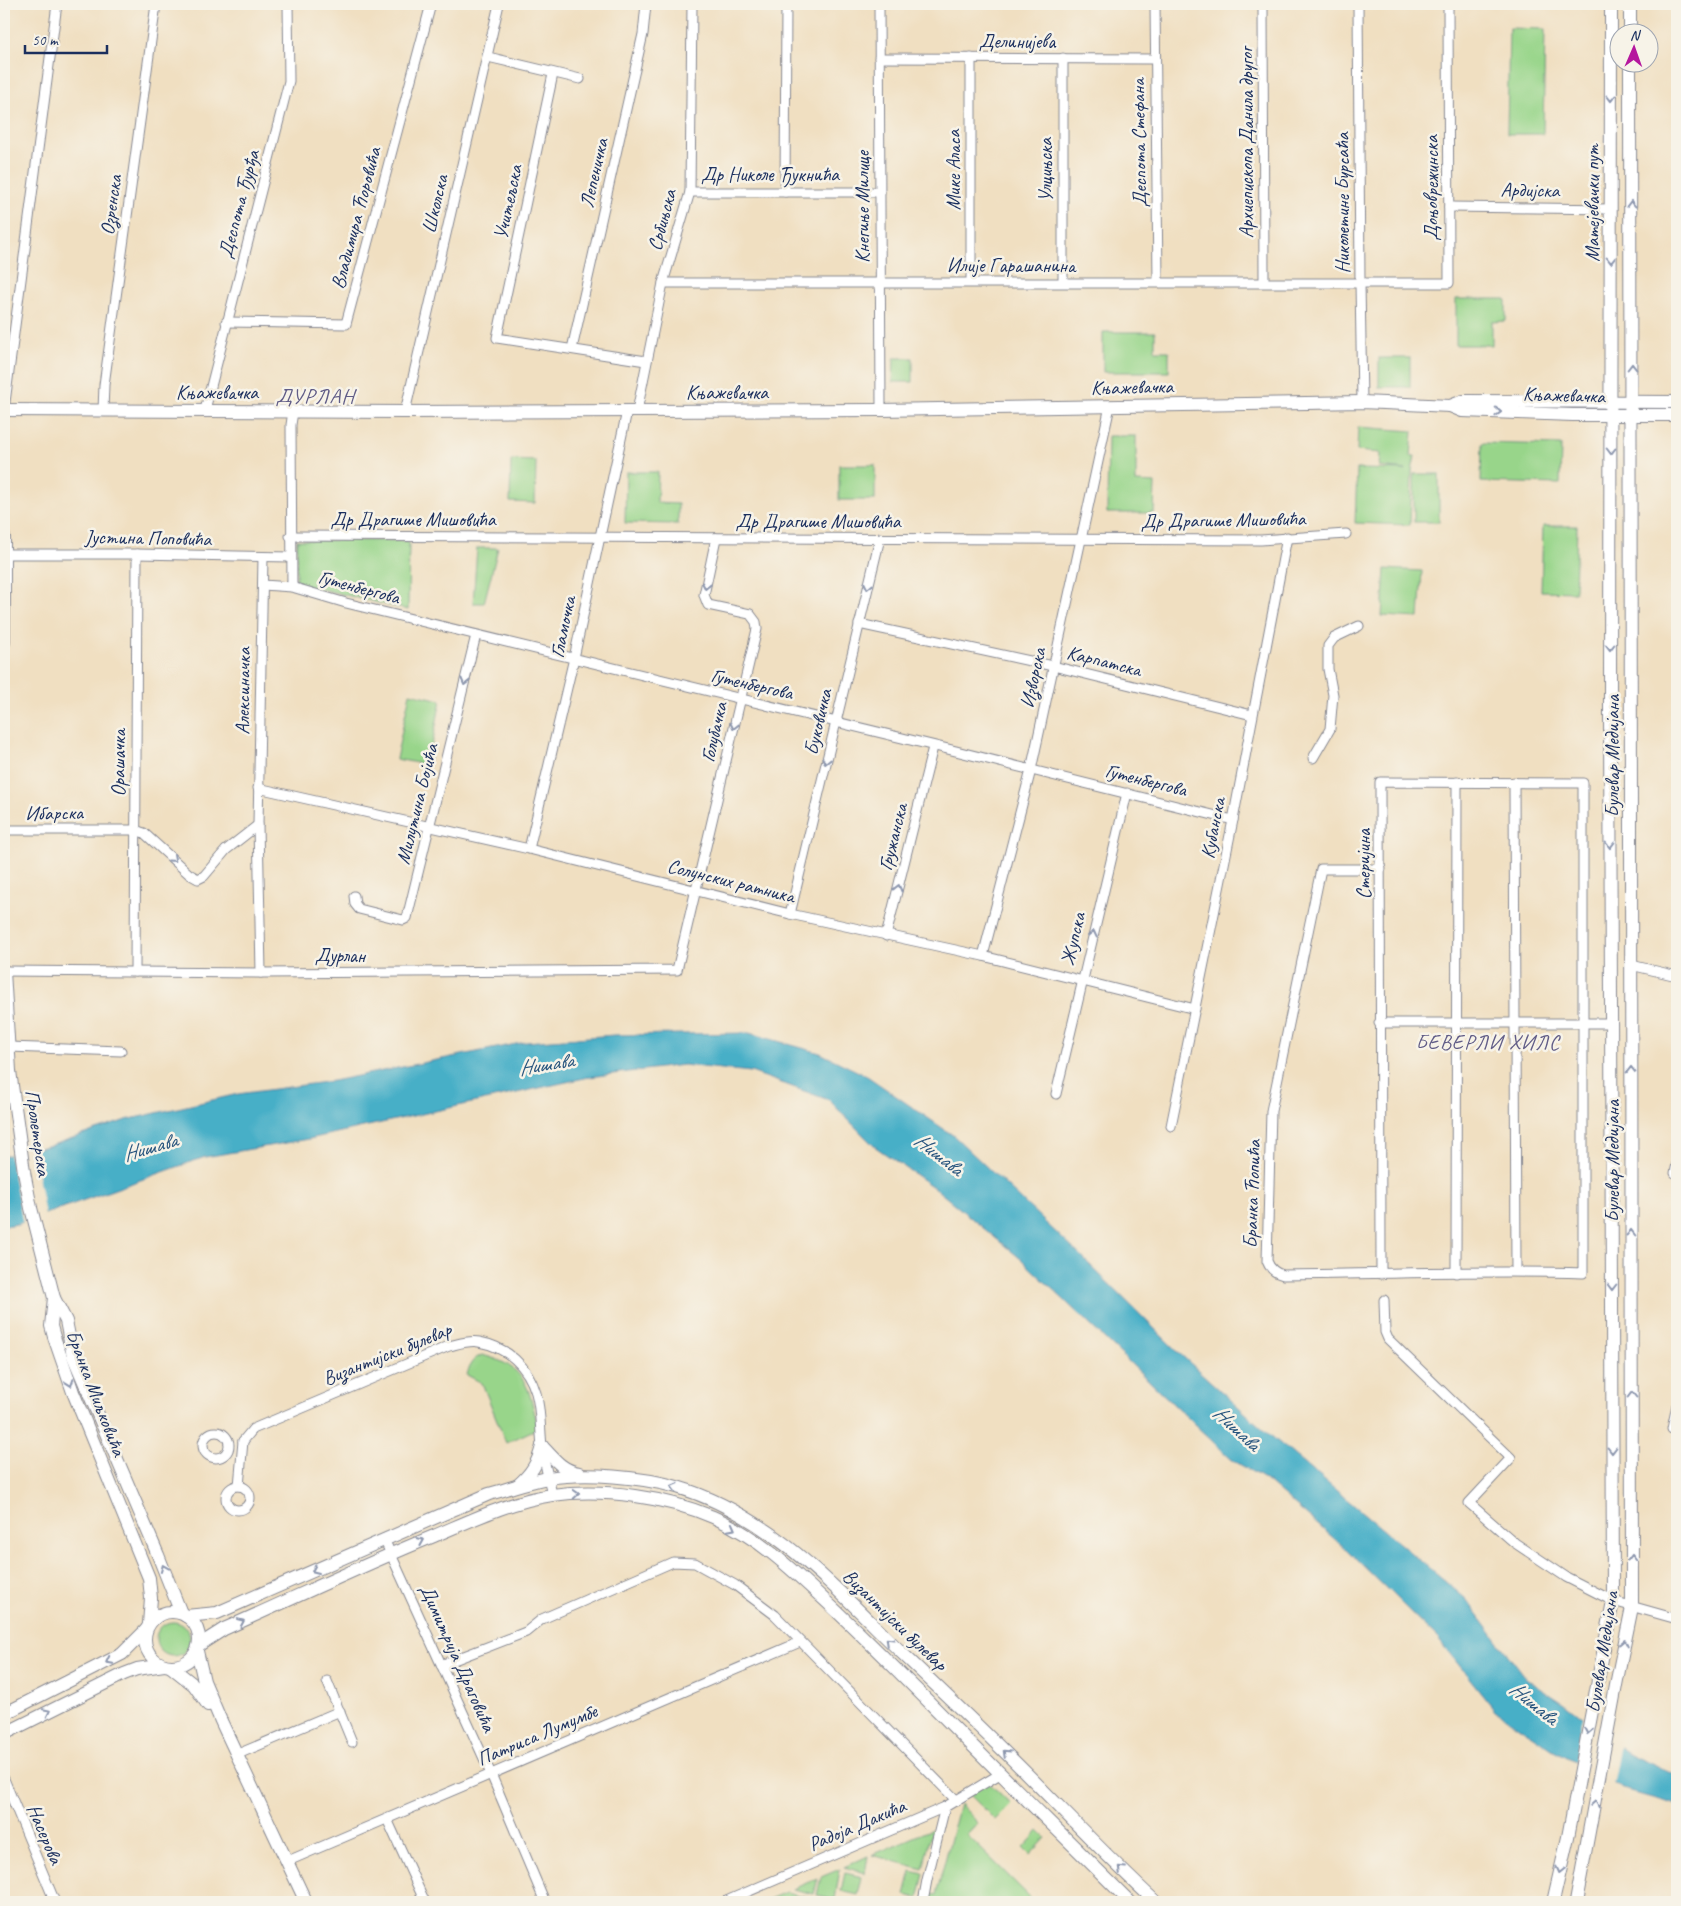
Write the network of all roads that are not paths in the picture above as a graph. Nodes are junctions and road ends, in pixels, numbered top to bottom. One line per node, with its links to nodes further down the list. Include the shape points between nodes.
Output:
1 (56, 4): 46 (street)
2 (156, 4): 49 (street, Озренска)
3 (288, 4): 37 (street, Деспота Ђурђа, via 289,81)
4 (431, 4): 37 (street, Владимира Ћоровића, via 346,324)
5 (499, 4): 17 (street, Школска)
6 (646, 4): 38 (street, Лепеничка, via 643,34)
7 (692, 4): 25 (street, Србињска)
8 (786, 4): 26 (street)
9 (879, 4): 18 (street, Кнегиње Милице)
10 (1155, 4): 21 (street, Деспота Стефана)
11 (1263, 4): 33 (street, Архиепископа Данила другог)
12 (1358, 4): 34 (street, Николетине Бурсаћа)
13 (1448, 4): 28 (street, Доњоврежинска)
14 (1611, 4): 29 (main road, Матејевачки пут, one-way to 29)
15 (1630, 4): 16 (main road)
16 (1630, 22)
17 (488, 57): 23 (street); 52 (street, Школска)
18 (879, 58): 19 (street, Делинијева); 27 (street, Кнегиње Милице)
19 (971, 58): 20 (street, Делинијева); 30 (street, Мике Аласа)
20 (1063, 58): 21 (street, Делинијева); 31 (street, Улцињска)
21 (1155, 59): 32 (street, Деспота Стефана)
22 (1630, 72): 45 (main road, Матејевачки пут, one-way to 22)
23 (553, 74): 24 (street); 38 (street, Учитељска, via 497,338)
24 (580, 79)
25 (690, 192): 26 (street, Др Николе Ђукнића); 35 (street, Србињска)
26 (785, 192): 27 (street, Др Николе Ђукнића)
27 (880, 192): 36 (street, Кнегиње Милице)
28 (1449, 207): 29 (street, Ардијска); 34 (street, Доњоврежинска, via 1449,282)
29 (1611, 209): 41 (main road, Матејевачки пут, one-way to 41)
30 (971, 282): 31 (street, Илије Гарашанина); 36 (street, Илије Гарашанина)
31 (1063, 282): 32 (street, Илије Гарашанина)
32 (1158, 282): 33 (street, Илије Гарашанина)
33 (1264, 282): 34 (street, Илије Гарашанина)
34 (1360, 283): 40 (street, Николетине Бурсаћа)
35 (663, 284): 36 (street, Илије Гарашанина); 39 (street, Србињска)
36 (880, 284): 48 (street, Кнегиње Милице)
37 (226, 322): 47 (street, Деспота Ђурђа)
38 (572, 349): 39 (street)
39 (646, 361): 51 (street, Србињска)
40 (1362, 402): 43 (main road, Књажевачка); 44 (main road, Књажевачка)
41 (1611, 402): 44 (main road, Књажевачка, via 1462,401); 45 (main road, Књажевачка); 53 (main road, Булевар Медијана)
42 (1677, 402): 45 (main road, Књажевачка)
43 (1110, 406): 48 (main road, Књажевачка); 62 (street, Изворска)
44 (1450, 406): 53 (main road, Књажевачка, one-way to 53, via 1462,411)
45 (1632, 409): 53 (main road, Књажевачка); 54 (main road, Књажевачка); 98 (main road, Булевар Медијана)
46 (4, 410): 49 (main road, Књажевачка)
47 (205, 410): 49 (main road, Књажевачка); 50 (main road, Књажевачка)
48 (880, 410): 51 (main road, Књажевачка)
49 (103, 411)
50 (293, 411): 52 (main road, Књажевачка); 56 (street)
51 (632, 411): 52 (main road, Књажевачка); 57 (street, Гламочка)
52 (405, 412)
53 (1611, 415): 110 (main road, Булевар Медијана, one-way to 110)
54 (1677, 415)
55 (1346, 534): 59 (street, Др Драгише Мишовића)
56 (290, 536): 57 (street, Др Драгише Мишовића); 66 (street)
57 (601, 536): 60 (street, Др Драгише Мишовића); 73 (street, Гламочка)
58 (4, 537): 63 (main road)
59 (1287, 537): 62 (street, Др Драгише Мишовића, via 1261,540); 76 (street, Кубанска)
60 (716, 538): 61 (street, Др Драгише Мишовића); 75 (street, Голубачка, one-way to 75, via 705,600 708,605 750,614 756,622)
61 (880, 538): 62 (street, Др Драгише Мишовића); 69 (street, Буковичка, one-way to 69)
62 (1082, 540): 74 (street, Изворска)
63 (4, 554): 64 (street, Јустина Поповића); 72 (main road)
64 (137, 554): 65 (street, Јустина Поповића); 90 (street, Орашачка)
65 (263, 557): 66 (street, Јустина Поповића); 67 (street, Алексиначка)
66 (291, 557): 68 (street)
67 (263, 586): 68 (street, Гутенбергова); 84 (street, Алексиначка)
68 (292, 587): 71 (street, Гутенбергова)
69 (859, 624): 74 (street, Карпатска); 77 (street, Буковичка)
70 (1359, 626): 79 (street, via 1334,638 1328,646 1333,695 1330,730)
71 (476, 635): 73 (street, Гутенбергова); 88 (street, Милутина Бојића, one-way to 88)
72 (4, 642)
73 (574, 658): 75 (street, Гутенбергова); 91 (street, Гламочка)
74 (1053, 666): 76 (street, Карпатска); 80 (street, Изворска)
75 (740, 700): 77 (street, Гутенбергова); 93 (street, Голубачка, one-way to 93)
76 (1252, 715): 86 (street, Кубанска)
77 (836, 721): 78 (street, Гутенбергова); 95 (street, Буковичка, one-way to 95)
78 (933, 747): 80 (street, Гутенбергова); 96 (street, Гружанска, one-way to 78)
79 (1313, 758)
80 (1031, 770): 85 (street, Гутенбергова); 97 (street, Изворска)
81 (1457, 782): 82 (street, Стеријина); 92 (street, Стеријина, via 1380,782); 108 (street)
82 (1514, 782): 83 (street, Стеријина); 106 (street)
83 (1583, 783): 109 (street, Булевар Медијана)
84 (258, 788): 87 (street, Алексиначка); 88 (street, Солунских ратника)
85 (1126, 793): 86 (street, Гутенбергова); 104 (street, Жупска, one-way to 85)
86 (1233, 820): 105 (street, Кубанска)
87 (258, 825): 90 (street, one-way to 87, via 144,833 198,879 226,850); 102 (street, Алексиначка)
88 (430, 826): 91 (street, Солунских ратника); 94 (street, Милутина Бојића, via 407,918 403,920 358,909)
89 (4, 830): 90 (street, Ибарска)
90 (135, 830): 101 (street, Орашачка)
91 (529, 849): 93 (street, Солунских ратника)
92 (1381, 869): 107 (street, Стеријина); 120 (street, Бранка Ћопића, via 1321,870 1271,1111 1267,1261 1271,1269 1283,1275)
93 (696, 890): 95 (street, Солунских ратника); 99 (street, Голубачка)
94 (354, 896)
95 (790, 914): 96 (street, Солунских ратника)
96 (886, 936): 97 (street, Солунских ратника)
97 (983, 956): 104 (street, Солунских ратника)
98 (1631, 965): 103 (street); 136 (main road, Булевар Медијана, one-way to 98)
99 (677, 970): 102 (street, Дурлан)
100 (4, 971): 101 (street, Дурлан); 111 (main road, Пролетерска)
101 (135, 972): 102 (street, Дурлан)
102 (261, 973)
103 (1677, 976)
104 (1082, 981): 105 (street, Солунских ратника); 113 (street, Жупска)
105 (1195, 1009): 114 (street, Кубанска)
106 (1516, 1022): 108 (street); 109 (street); 117 (street)
107 (1380, 1023): 108 (street); 120 (street, Стеријина)
108 (1457, 1023): 118 (street)
109 (1583, 1023): 110 (street); 119 (street, Булевар Медијана)
110 (1611, 1023): 135 (main road, Булевар Медијана, one-way to 135)
111 (9, 1047): 112 (street); 121 (main road, Пролетерска, via 24,1172)
112 (121, 1051)
113 (1056, 1094)
114 (1171, 1126)
115 (1677, 1164): 116 (street)
116 (1675, 1173)
117 (1516, 1271): 118 (street, Бранка Ћопића); 119 (street, Бранка Ћопића)
118 (1456, 1273): 120 (street, Бранка Ћопића)
119 (1583, 1273)
120 (1381, 1274)
121 (54, 1298): 137 (main road, Бранка Миљковића, one-way to 121, via 73,1356 66,1321); 139 (main road, Бранка Миљковића, one-way to 139, via 51,1326 54,1337 149,1578)
122 (1384, 1300): 135 (street, Булевар Медијана, via 1388,1339 1511,1458 1469,1503 1515,1543 1566,1578)
123 (1677, 1405): 124 (street)
124 (1672, 1429)
125 (244, 1441): 126 (street); 127 (street, Византијски булевар, via 253,1429 302,1408 449,1346 478,1342 503,1351 529,1374 541,1420); 130 (street)
126 (229, 1442)
127 (542, 1446): 128 (main road, via 558,1464 570,1471); 129 (street, Византијски булевар); 131 (main road, via 539,1461)
128 (589, 1475): 129 (main road, Византијски булевар); 165 (main road, Византијски булевар, one-way to 128, via 804,1559 777,1538 723,1505 678,1487)
129 (549, 1478): 131 (main road, Византијски булевар); 132 (street, Византијски булевар)
130 (239, 1486)
131 (517, 1486): 133 (main road, Византијски булевар, via 488,1494)
132 (552, 1495): 134 (main road, Византијски булевар, one-way to 132, via 495,1510); 152 (main road, Византијски булевар, one-way to 152, via 632,1496 674,1503 741,1532 799,1576 879,1651)
133 (384, 1539): 134 (street, Димитрија Драговића); 137 (main road, Византијски булевар, one-way to 137, via 217,1612)
134 (391, 1553): 141 (main road, Византијски булевар, one-way to 134, via 224,1629); 142 (street, Димитрија Драговића)
135 (1613, 1601): 136 (street); 166 (main road, Булевар Медијана, one-way to 166)
136 (1632, 1607): 138 (street); 167 (main road, Булевар Медијана, one-way to 136)
137 (184, 1615): 139 (main road, via 163,1613); 141 (main road, via 196,1625)
138 (1677, 1619)
139 (148, 1627): 143 (main road, via 145,1637 148,1651 157,1662); 146 (main road, one-way to 146, via 122,1654)
140 (800, 1642): 142 (street, via 775,1615 735,1585 694,1563 673,1562 542,1619 526,1632); 151 (street, Патриса Лумумбе); 154 (street)
141 (198, 1648): 143 (main road, via 186,1663); 147 (main road, via 204,1681)
142 (441, 1665): 151 (street, Димитрија Драговића)
143 (167, 1666): 147 (main road, via 194,1685); 148 (main road, one-way to 143, via 124,1674 137,1669)
144 (327, 1681): 145 (street)
145 (340, 1711): 149 (street); 150 (street)
146 (4, 1714)
147 (221, 1721): 150 (main road)
148 (4, 1734)
149 (352, 1742)
150 (238, 1754): 157 (main road)
151 (491, 1774): 156 (street, Патриса Лумумбе); 162 (street, Димитрија Драговића)
152 (1000, 1774): 154 (street, Радоја Дакића); 164 (main road, Византијски булевар)
153 (4, 1779): 159 (street, Насерова)
154 (957, 1801): 155 (street, Радоја Дакића)
155 (945, 1807): 158 (street, Радоја Дакића); 163 (street)
156 (387, 1819): 157 (street, Патриса Лумумбе); 161 (street)
157 (288, 1861): 160 (main road)
158 (728, 1901)
159 (55, 1902)
160 (306, 1902)
161 (425, 1902)
162 (545, 1902)
163 (923, 1902)
164 (1130, 1902)
165 (1156, 1902)
166 (1553, 1902)
167 (1576, 1902)

